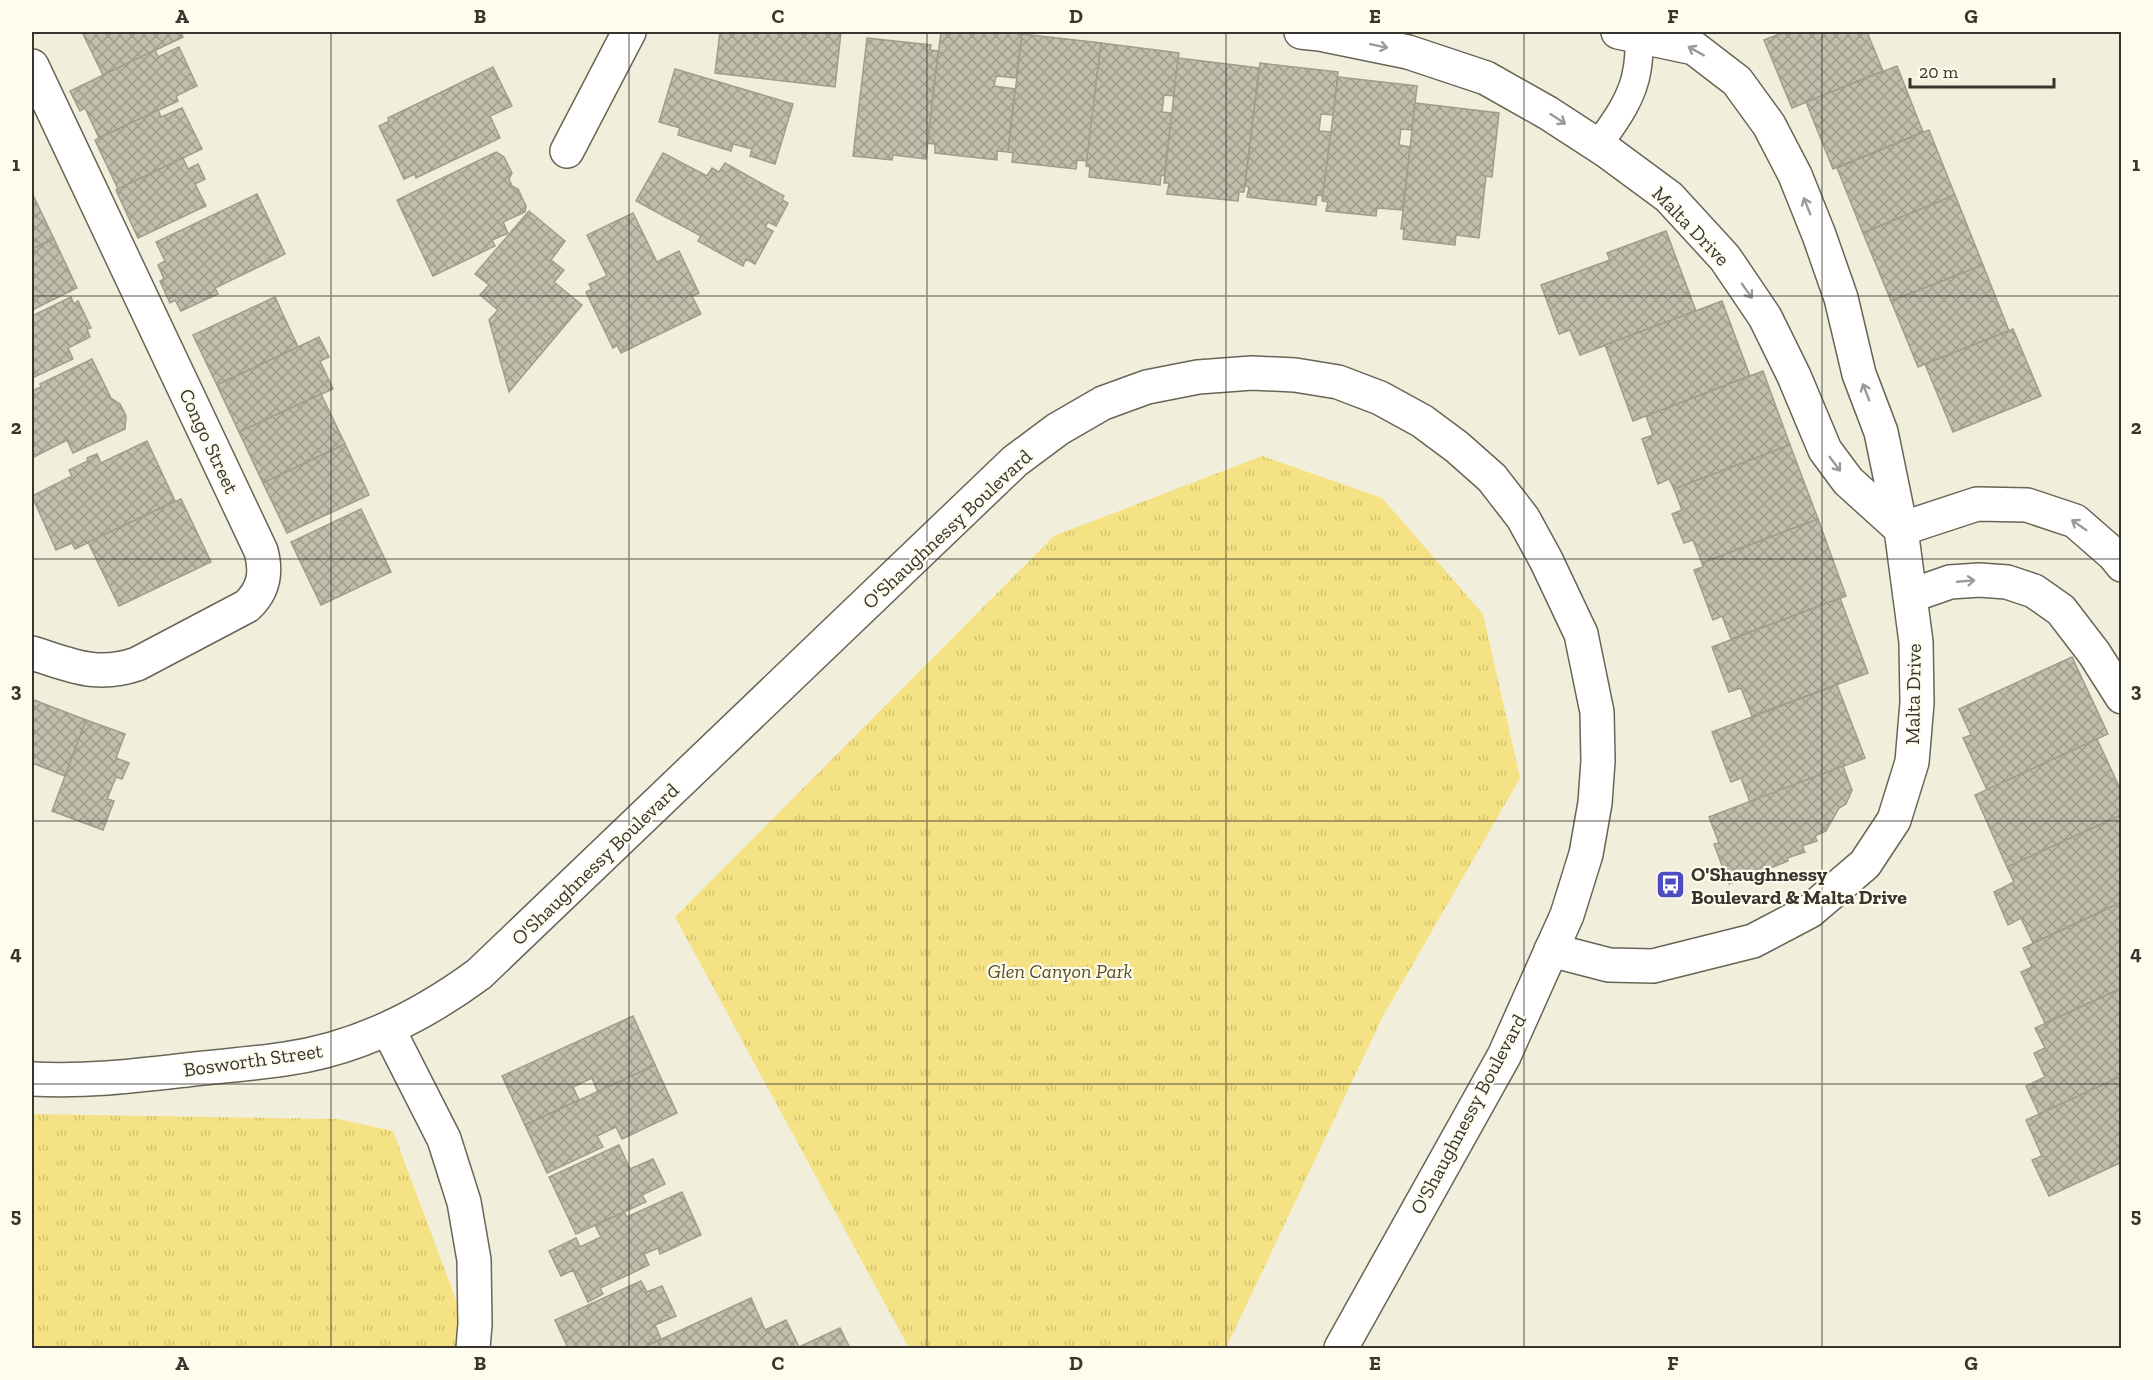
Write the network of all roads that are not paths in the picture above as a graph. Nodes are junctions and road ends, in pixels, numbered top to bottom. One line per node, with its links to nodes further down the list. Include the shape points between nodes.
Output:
1 (629, 32): 6 (street)
2 (1301, 32): 5 (street, Malta Drive, one-way to 5, via 1408,52 1486,78)
3 (1629, 34): 5 (lane, via 1637,72 1615,122); 7 (street, Malta Drive, one-way to 3, via 1881,432 1859,374 1841,298 1795,175 1769,124 1737,81 1694,48)
4 (32, 66): 10 (street, Congo Street, via 261,551 264,570 260,591 247,606 137,664 90,670)
5 (1598, 145): 7 (street, Malta Drive, one-way to 7, via 1669,198 1725,258 1765,317 1825,450 1848,481)
6 (567, 151)
7 (1901, 529): 8 (street, one-way to 7, via 2075,521 2027,505 1977,504); 9 (street, Malta Drive)
8 (2121, 565)
9 (1910, 597): 11 (street, one-way to 11, via 1950,582 1979,580 2007,582 2034,591 2061,610 2094,653); 12 (street, Malta Drive, via 1916,642 1917,703 1912,762 1894,820 1865,864 1810,911 1753,941 1653,966 1609,965)
10 (32, 654)
11 (2121, 698)
12 (1551, 950): 13 (street, O'Shaughnessy Boulevard, via 1567,915 1586,854 1598,761 1596,712 1581,634 1546,560 1523,518 1492,478 1422,421 1380,398 1338,382 1252,373 1198,377 1147,387 1103,403 1058,429 1015,461 479,974 447,998); 16 (street, O'Shaughnessy Boulevard, via 1504,1056)
13 (388, 1029): 14 (street, Bosworth Street, via 339,1047 287,1059 111,1079); 15 (street, via 444,1138 464,1202 474,1260)
14 (32, 1079)
15 (473, 1348)
16 (1341, 1348)

